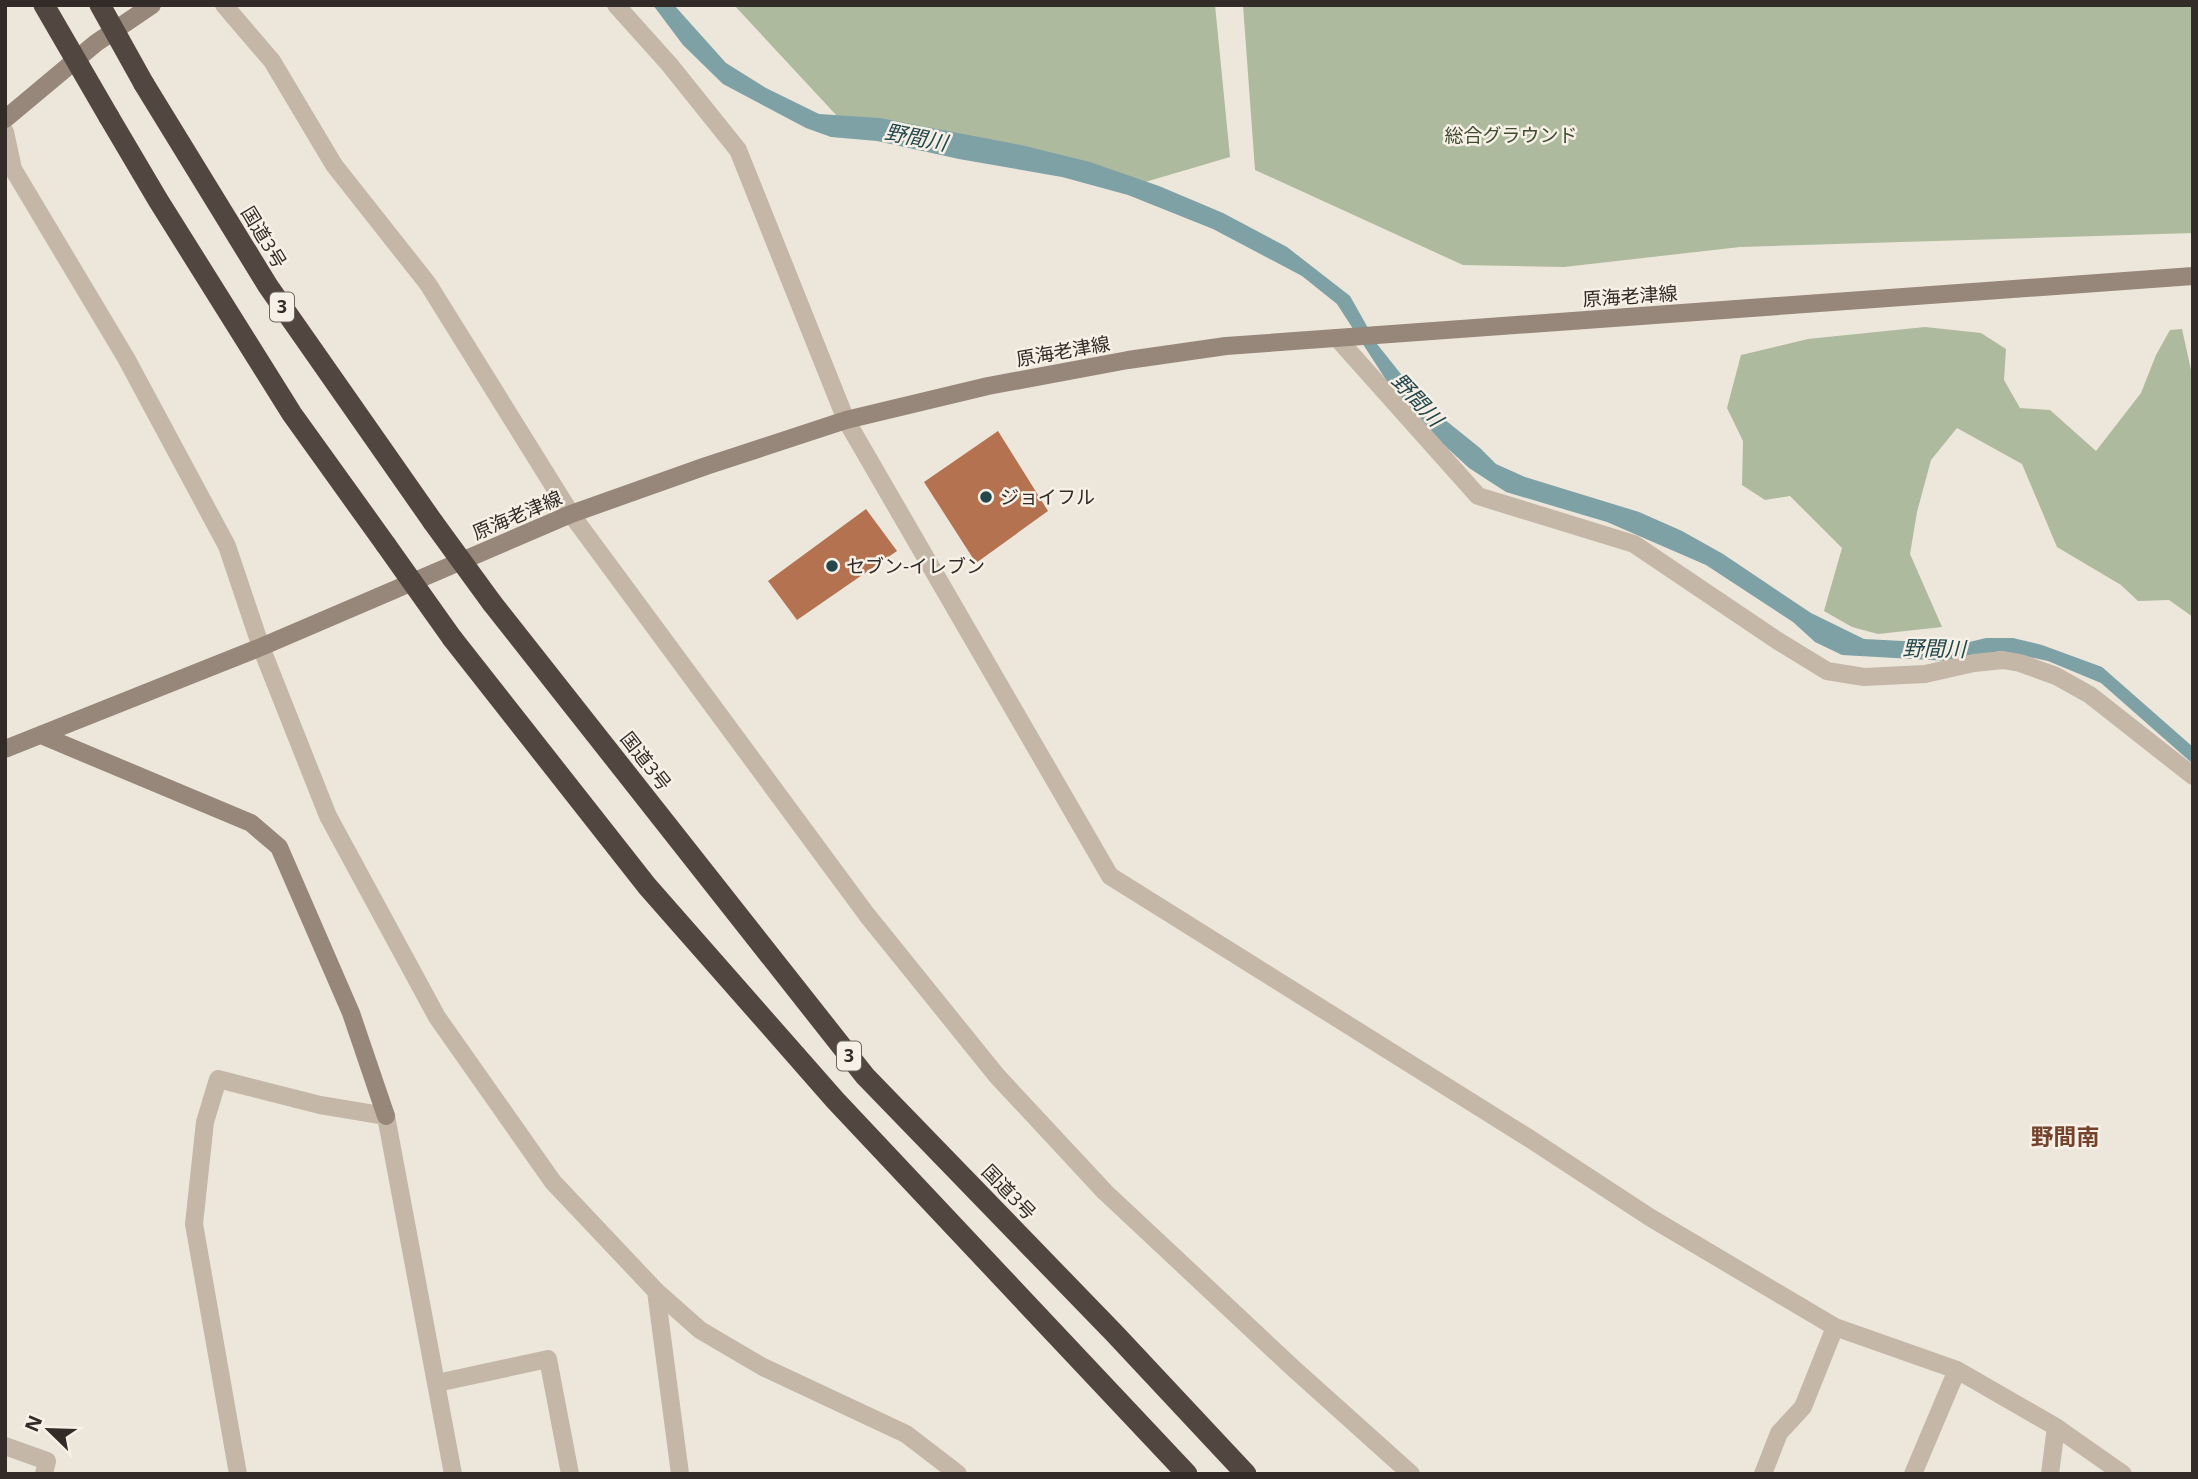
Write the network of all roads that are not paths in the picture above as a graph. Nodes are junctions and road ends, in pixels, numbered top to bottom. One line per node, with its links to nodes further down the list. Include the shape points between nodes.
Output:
1 (44, 5): 29 (highway, 3, bridge, via 158,200 292,414 452,638 647,886 835,1100)
2 (100, 5): 30 (highway, 国道3号 / 3, bridge, via 268,286 492,603 865,1076)
3 (152, 5): 6 (main road, via 96,43)
4 (224, 5): 11 (street, via 272,61 334,165 428,284)
5 (616, 5): 10 (street, via 738,150)
6 (5, 119)
7 (5, 132): 12 (street, via 13,169 126,358 227,545)
8 (2193, 276): 9 (main road, 原海老津線)
9 (1337, 338): 10 (main road, 原海老津線, via 1226,346 1128,360 988,386); 15 (street, via 1478,496 1634,544 1827,671 1864,677 1925,674 2003,660 2056,677 2090,695)
10 (846, 420): 11 (main road, 原海老津線); 18 (street, via 1110,876 1651,1218)
11 (571, 514): 12 (main road, 原海老津線); 31 (street, via 867,915 997,1076 1105,1192)
12 (261, 647): 13 (main road, 原海老津線); 17 (street, via 328,816 437,1017 552,1182)
13 (41, 735): 14 (main road, 原海老津線); 16 (main road, via 251,823 279,846 351,1013)
14 (5, 749)
15 (2193, 776)
16 (386, 1116): 20 (street); 24 (street, via 218,1079 205,1122 194,1224)
17 (656, 1291): 27 (street); 28 (street, via 701,1330 763,1367 906,1434)
18 (1835, 1327): 19 (street); 32 (street, via 1803,1407 1779,1433)
19 (1957, 1370): 21 (street); 33 (street)
20 (437, 1382): 25 (street); 26 (street, via 548,1359)
21 (2056, 1427): 34 (street); 35 (street)
22 (5, 1446): 23 (street, via 47,1461)
23 (44, 1474)
24 (238, 1474)
25 (453, 1474)
26 (570, 1474)
27 (680, 1474)
28 (958, 1474)
29 (1187, 1474)
30 (1246, 1474)
31 (1411, 1474)
32 (1763, 1474)
33 (1913, 1474)
34 (2050, 1474)
35 (2123, 1474)

